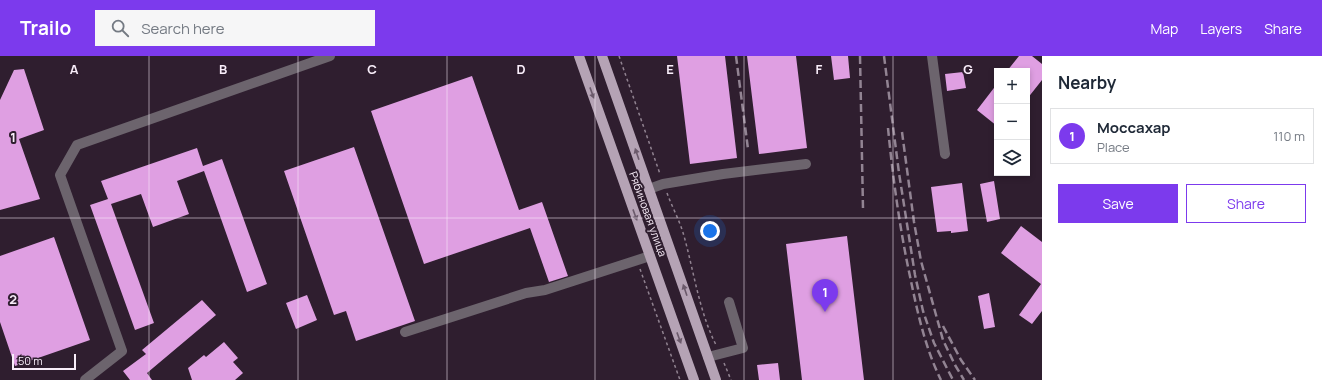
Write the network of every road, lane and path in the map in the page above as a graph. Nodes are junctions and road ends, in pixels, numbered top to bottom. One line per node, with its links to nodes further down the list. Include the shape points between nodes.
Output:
1 (330, 56): 16 (lane, via 77,145 60,175 122,351)
2 (579, 56): 10 (main road, Рябиновая улица, one-way to 10)
3 (602, 56): 9 (main road, Рябиновая улица, one-way to 3)
4 (619, 56): 8 (path)
5 (932, 56): 6 (lane)
6 (945, 154)
7 (806, 164): 8 (lane)
8 (663, 184): 9 (lane); 14 (path, via 684,235 695,282)
9 (649, 189): 15 (main road, Рябиновая улица, one-way to 9)
10 (650, 256): 11 (lane); 18 (main road, Рябиновая улица, one-way to 18)
11 (637, 260): 13 (lane); 17 (path)
12 (729, 302): 14 (lane, via 743,348)
13 (405, 332)
14 (720, 353): 15 (lane); 20 (path)
15 (708, 357): 19 (main road, Рябиновая улица)
16 (85, 380)
17 (680, 380)
18 (694, 380)
19 (716, 380)
20 (731, 380)

